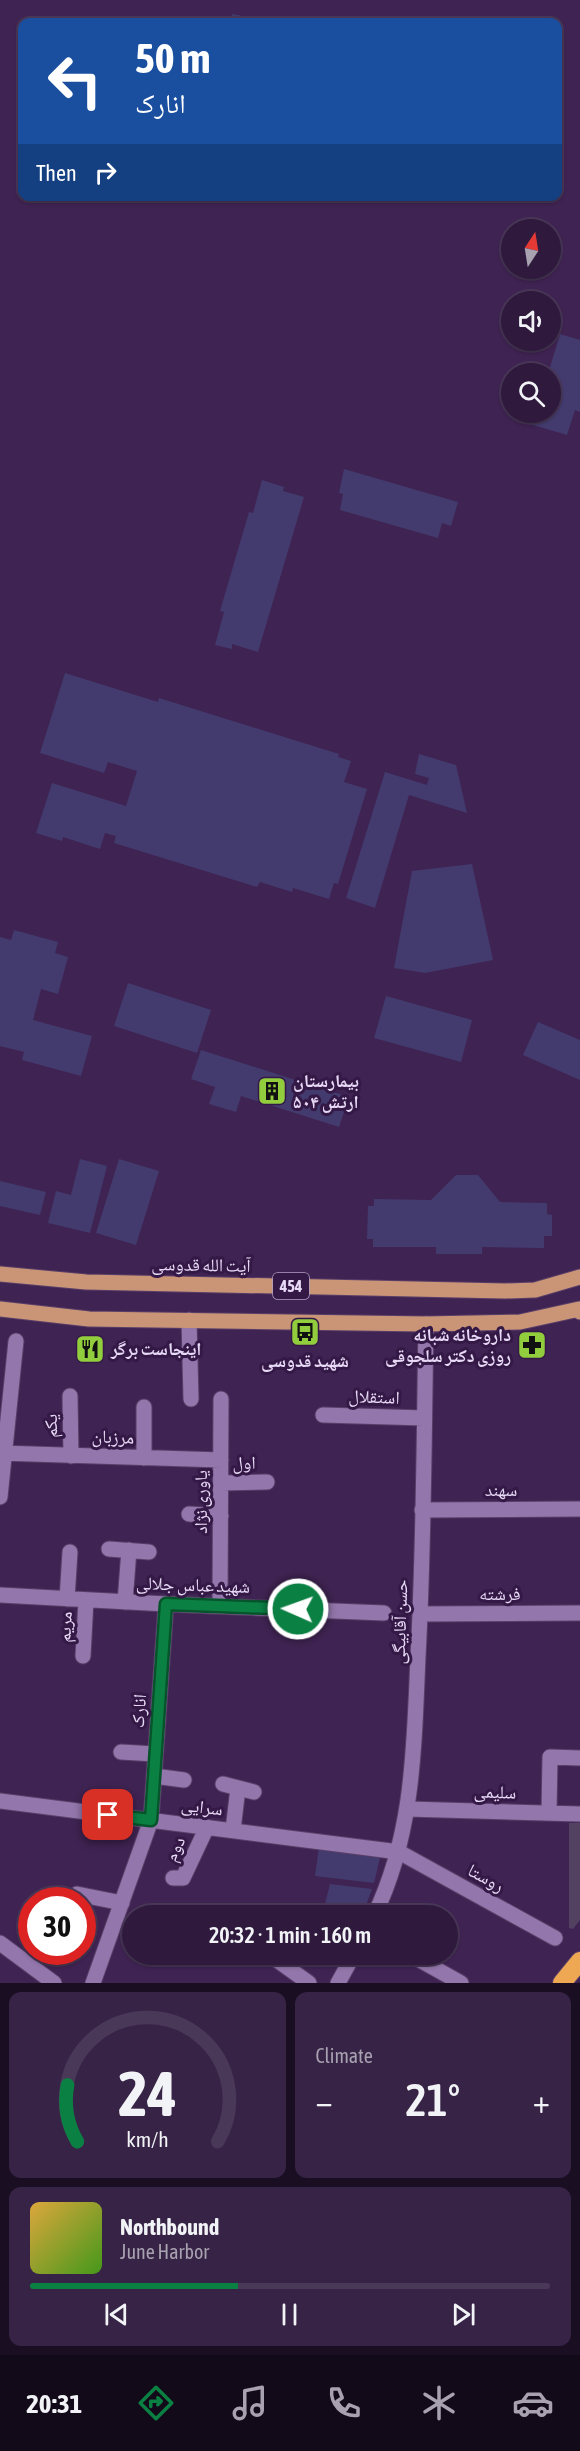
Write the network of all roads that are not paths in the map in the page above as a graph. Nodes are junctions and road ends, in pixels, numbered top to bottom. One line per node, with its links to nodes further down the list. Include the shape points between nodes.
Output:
1 (0, 1274): 2 (main road, آیت الله قدوسی / 454, via 86,1282 505,1291 535,1290)
2 (580, 1277)
3 (0, 1309): 5 (main road, 454, via 89,1319)
4 (580, 1311): 6 (main road, 454, via 520,1322)
5 (189, 1320): 6 (main road, 454); 9 (street)
6 (426, 1324): 13 (street, حسن آقابیگی)
7 (16, 1341): 14 (street)
8 (70, 1396): 15 (street, یکم)
9 (191, 1399)
10 (221, 1399): 17 (street, یاوری نژاد)
11 (144, 1407): 16 (street)
12 (323, 1415): 13 (street, استقلال)
13 (424, 1418): 22 (street, حسن آقابیگی)
14 (2, 1454): 15 (street, مرزبان); 20 (street)
15 (71, 1456): 16 (street, مرزبان)
16 (144, 1458): 17 (street, مرزبان)
17 (221, 1460): 19 (street, یاوری نژاد)
18 (267, 1482): 19 (street, اول)
19 (221, 1483): 24 (street, یاوری نژاد)
20 (0, 1497)
21 (580, 1509): 22 (street, سهند)
22 (422, 1510): 37 (street, حسن آقابیگی)
23 (189, 1514): 24 (street)
24 (221, 1516): 34 (street, یاوری نژاد)
25 (109, 1549): 26 (street)
26 (129, 1550): 28 (street); 32 (street)
27 (70, 1552): 30 (street)
28 (149, 1552)
29 (0, 1595): 30 (street, شهید عباس جلالی)
30 (67, 1599): 31 (street, شهید عباس جلالی)
31 (86, 1600): 32 (street, شهید عباس جلالی); 38 (street, مریم)
32 (124, 1602): 33 (street, شهید عباس جلالی)
33 (166, 1604): 34 (street, شهید عباس جلالی); 40 (street, انارک)
34 (220, 1606): 35 (street, شهید عباس جلالی)
35 (384, 1613)
36 (580, 1613): 37 (street, فرشته)
37 (420, 1614): 46 (street, حسن آقابیگی)
38 (83, 1656)
39 (121, 1752): 40 (street)
40 (155, 1754): 42 (street, انارک)
41 (580, 1758): 47 (street, via 550,1757)
42 (154, 1776): 43 (street); 49 (street, انارک)
43 (184, 1780)
44 (254, 1792): 51 (street, via 230,1786)
45 (0, 1801): 49 (street, سرایی)
46 (408, 1809): 47 (street, سلیمی); 52 (street, حسن آقابیگی)
47 (549, 1813): 48 (street, سلیمی)
48 (580, 1814)
49 (151, 1820): 50 (street, سرایی); 55 (street, انارک)
50 (207, 1827): 51 (street, سرایی); 53 (street, دوم, via 183,1878)
51 (233, 1830): 52 (street, سرایی)
52 (399, 1852): 56 (street, حسن آقابیگی); 57 (street, روستا)
53 (173, 1878)
54 (96, 1898): 55 (street)
55 (122, 1903): 64 (street, انارک)
56 (379, 1905)
57 (555, 1938)
58 (0, 1943): 63 (street)
59 (580, 1961): 68 (highway)
60 (284, 1965): 65 (street)
61 (348, 1965): 66 (street)
62 (429, 1965): 67 (street)
63 (54, 1983)
64 (93, 1983)
65 (309, 1983)
66 (338, 1983)
67 (461, 1983)
68 (562, 1983)

